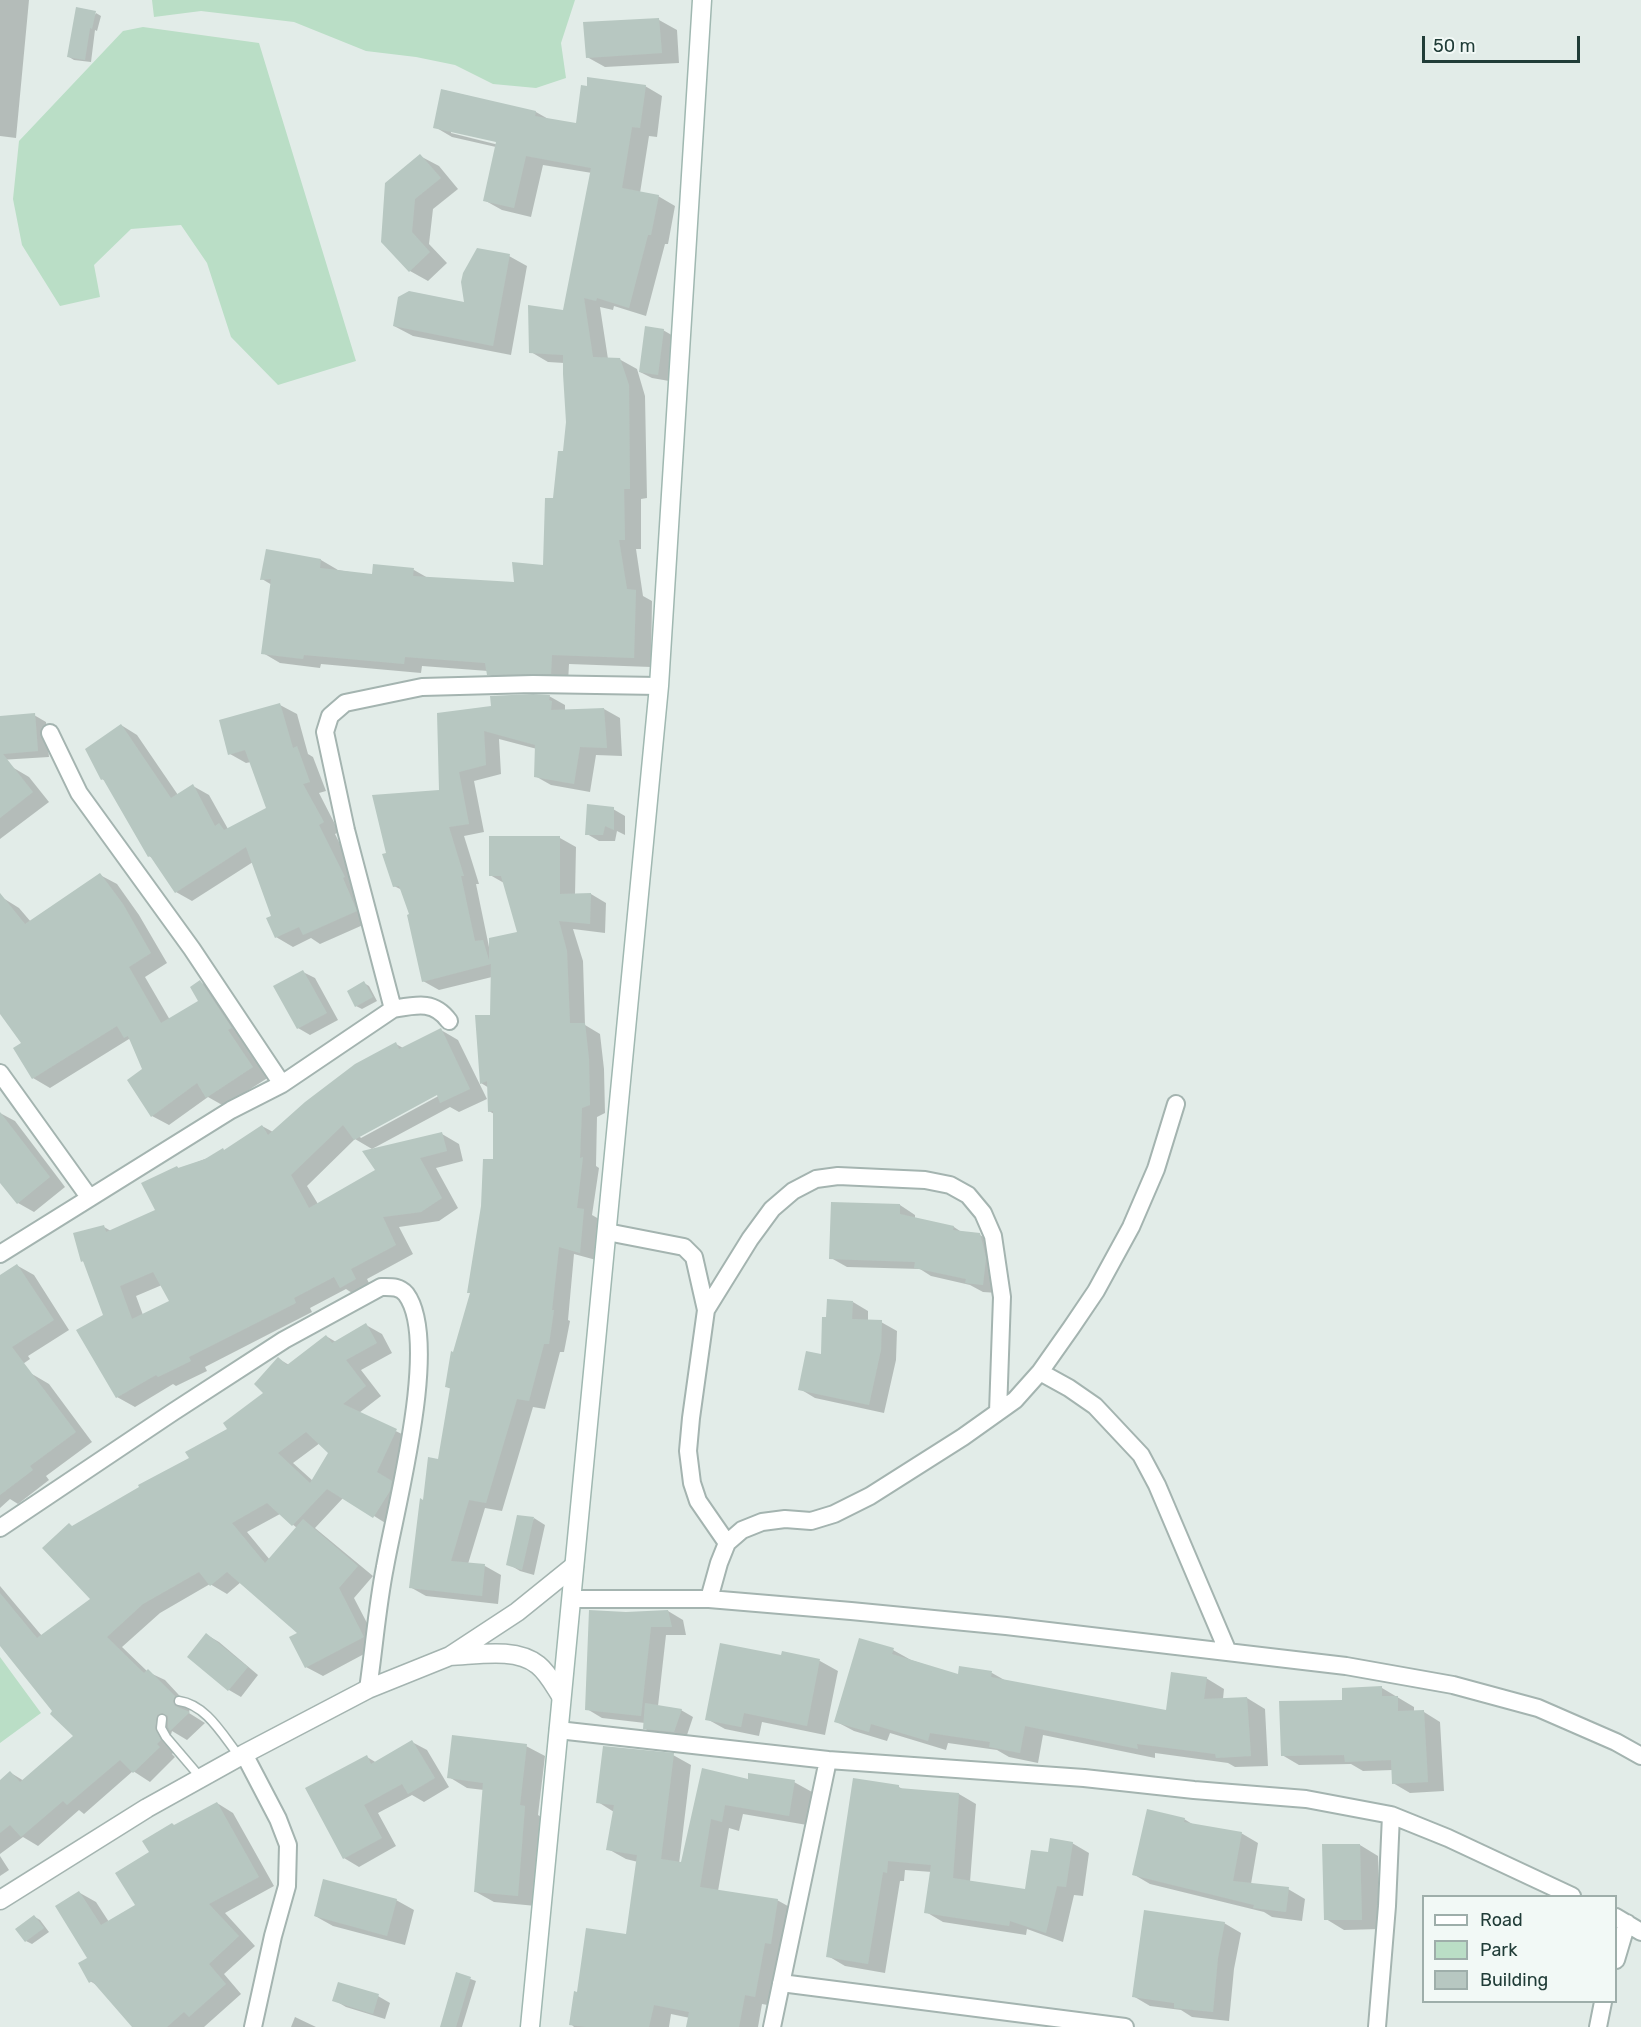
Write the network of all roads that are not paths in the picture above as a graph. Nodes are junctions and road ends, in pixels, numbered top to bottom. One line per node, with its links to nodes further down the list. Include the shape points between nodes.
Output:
1 (702, 0): 2 (main road)
2 (659, 686): 4 (street, via 422,687 345,703 330,716 325,732 346,830); 10 (main road)
3 (50, 733): 7 (street, via 79,793 192,949)
4 (393, 1009): 5 (street, via 432,1007); 7 (street)
5 (449, 1021)
6 (0, 1072): 9 (street)
7 (282, 1084): 9 (street, via 231,1110)
8 (1176, 1104): 13 (street, via 1156,1169 1131,1227 1096,1291)
9 (89, 1197): 11 (street)
10 (607, 1232): 12 (street, via 684,1247 694,1257); 17 (main road)
11 (0, 1254)
12 (706, 1310): 14 (street, via 771,1209 816,1179 838,1176 950,1185 968,1195 993,1236 1002,1297); 16 (street, via 688,1451 699,1501)
13 (1040, 1372): 14 (street); 20 (street, via 1095,1406 1141,1455)
14 (999, 1412): 16 (street, via 870,1496 834,1514 810,1521 762,1522 742,1530)
15 (0, 1528): 22 (street, via 284,1340 381,1287 396,1287 405,1293 414,1310 420,1353 413,1430 384,1569)
16 (727, 1543): 19 (street)
17 (574, 1566): 18 (main road); 21 (main road, via 517,1612)
18 (572, 1599): 19 (street); 23 (main road)
19 (709, 1599): 20 (street, via 1006,1626)
20 (1228, 1652): 28 (street, via 1346,1666 1453,1685 1538,1708)
21 (450, 1656): 22 (main road); 23 (main road, via 507,1654 526,1658 547,1674)
22 (368, 1689): 27 (main road)
23 (561, 1696): 26 (main road)
24 (179, 1701): 27 (lane, via 202,1710)
25 (162, 1719): 30 (lane, via 166,1737)
26 (558, 1730): 29 (street); 39 (main road)
27 (242, 1756): 30 (main road); 38 (street, via 278,1819 288,1845 286,1886)
28 (1641, 1756)
29 (828, 1760): 31 (street, via 1306,1799); 36 (street)
30 (201, 1778): 33 (main road)
31 (1391, 1815): 32 (street); 42 (street)
32 (1570, 1895)
33 (0, 1900)
34 (1628, 1924): 35 (street)
35 (1617, 1957)
36 (781, 1983): 40 (street); 41 (street)
37 (1603, 2003): 43 (street)
38 (253, 2027)
39 (530, 2027)
40 (772, 2027)
41 (1125, 2027)
42 (1377, 2027)
43 (1598, 2027)

